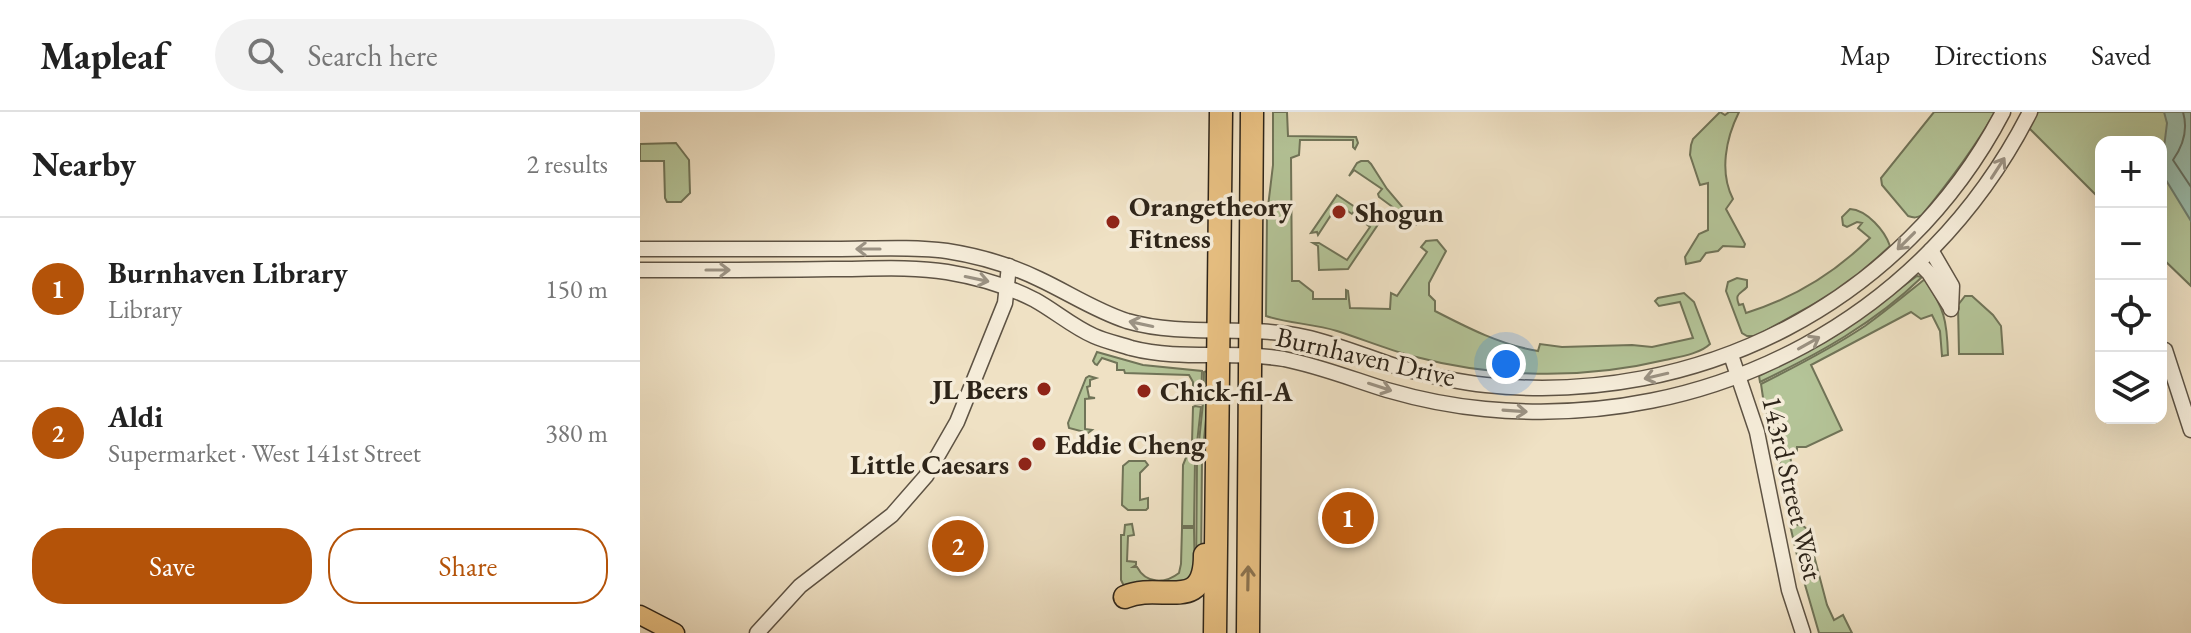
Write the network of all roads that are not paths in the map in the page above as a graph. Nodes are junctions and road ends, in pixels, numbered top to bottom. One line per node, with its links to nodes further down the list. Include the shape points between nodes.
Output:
1 (1221, 112): 12 (highway)
2 (1252, 112): 11 (highway)
3 (2003, 112): 14 (street, Burnhaven Drive, one-way to 14, via 1936,211 1881,265 1819,310)
4 (2030, 112): 6 (street, Burnhaven Drive, one-way to 4, via 1983,190)
5 (640, 249): 8 (street, Burnhaven Drive, one-way to 5, via 925,249)
6 (1931, 250): 7 (street, Burnhaven Drive); 7 (street, via 1952,286 1951,309)
7 (1919, 263): 17 (street, Burnhaven Drive, one-way to 7, via 1832,330)
8 (1009, 266): 10 (street); 12 (street, Burnhaven Drive, one-way to 8, via 1129,321)
9 (640, 270): 10 (street, Burnhaven Drive, one-way to 10, via 925,270)
10 (1008, 289): 15 (street, Burnhaven Drive, via 1095,337 1171,355); 22 (street, via 957,422 926,476 892,515 800,586)
11 (1250, 329): 12 (street, Burnhaven Drive); 14 (street, Burnhaven Drive, one-way to 11, via 1628,382 1529,388 1438,377 1317,340); 16 (highway)
12 (1219, 330): 15 (highway)
13 (2166, 352): 19 (street)
14 (1731, 355): 17 (street, 143rd Street West)
15 (1219, 356): 16 (street, Burnhaven Drive); 18 (highway)
16 (1250, 356): 17 (street, Burnhaven Drive, one-way to 17, via 1312,366 1436,401 1530,412 1632,405); 24 (highway, one-way to 16)
17 (1739, 377): 25 (street, 143rd Street West, via 1757,432 1789,590)
18 (1218, 407): 23 (highway); 23 (highway, via 1206,474 1202,579 1186,592 1136,592 1125,597 1194,607)
19 (2191, 430)
20 (640, 615): 21 (main road)
21 (675, 633)
22 (757, 633)
23 (1213, 633)
24 (1248, 633)
25 (1803, 633)

